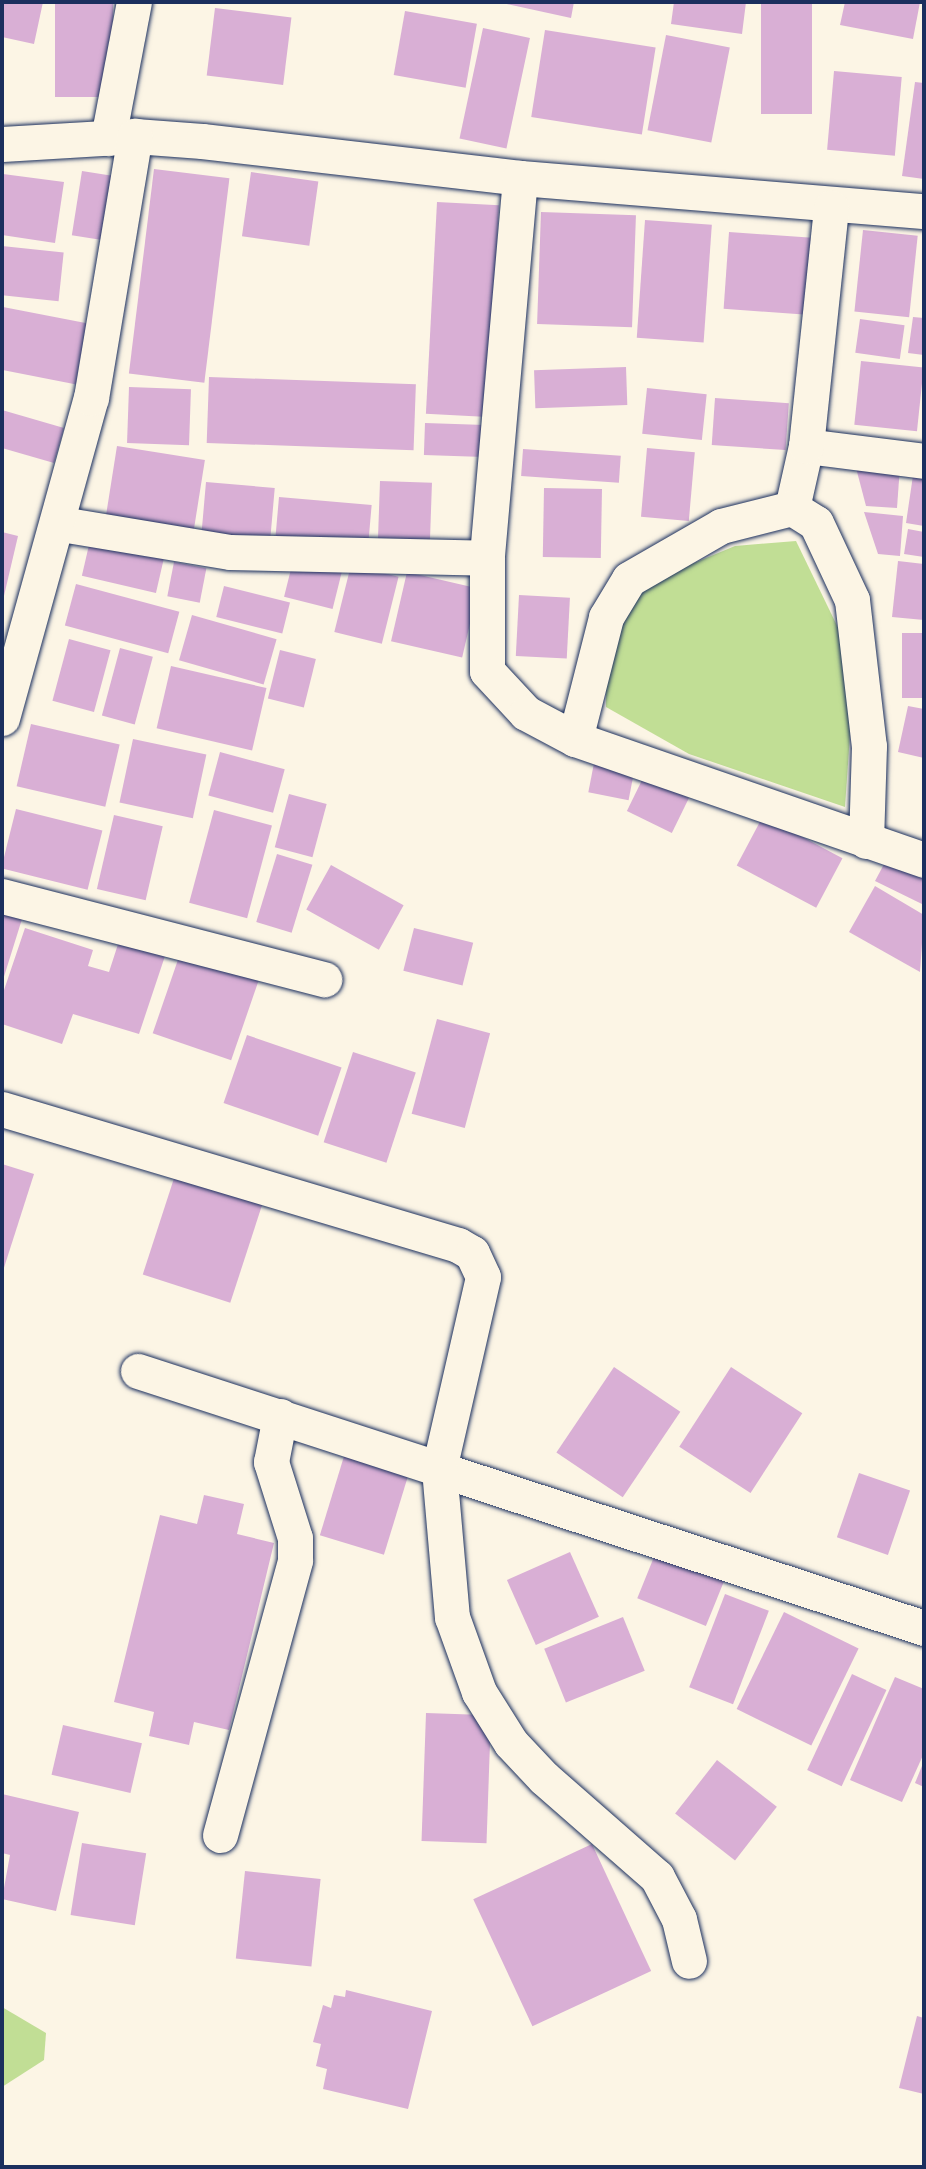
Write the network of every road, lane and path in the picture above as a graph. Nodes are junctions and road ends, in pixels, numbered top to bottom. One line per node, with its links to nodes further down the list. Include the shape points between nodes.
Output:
1 (134, 2): 2 (street)
2 (121, 137): 3 (street); 4 (street); 10 (street, via 94,386)
3 (2, 144)
4 (520, 178): 5 (street); 11 (street)
5 (831, 207): 6 (street); 7 (street)
6 (924, 211)
7 (806, 446): 8 (street); 9 (street)
8 (924, 460)
9 (792, 508): 13 (street, via 721,526 629,579 606,617); 14 (street, via 816,523 852,600 869,746)
10 (61, 524): 11 (street, via 230,552); 12 (street)
11 (487, 558): 13 (street, via 487,671 526,713)
12 (2, 718)
13 (575, 739): 14 (street)
14 (866, 841): 15 (street)
15 (924, 860)
16 (2, 896): 17 (street)
17 (324, 979)
18 (2, 1109): 21 (street, via 472,1253 483,1277)
19 (138, 1371): 20 (street)
20 (280, 1416): 21 (street); 23 (street, via 271,1462 295,1538 295,1560)
21 (439, 1469): 22 (street); 24 (street, via 452,1617 479,1692 511,1743 544,1778 657,1877 679,1919)
22 (924, 1628)
23 (220, 1835)
24 (689, 1961)

